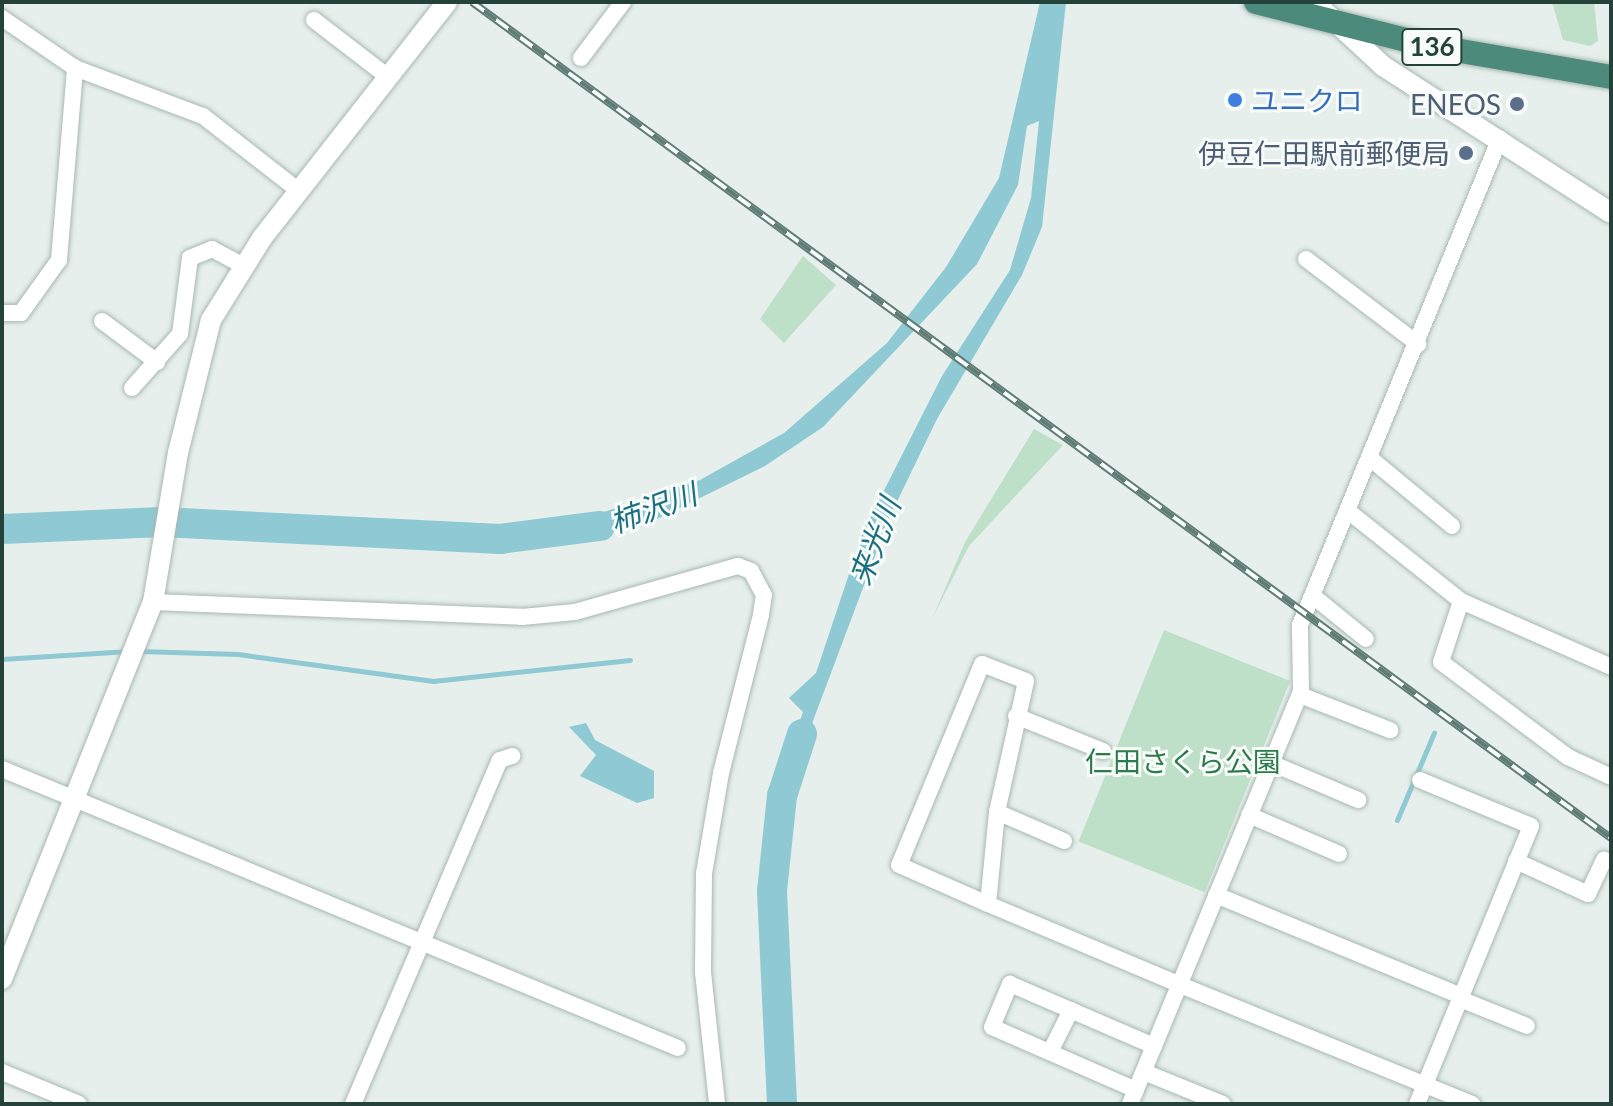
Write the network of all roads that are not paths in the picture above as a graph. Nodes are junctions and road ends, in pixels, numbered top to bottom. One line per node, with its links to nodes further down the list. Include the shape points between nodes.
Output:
1 (623, 2): 8 (street)
2 (1256, 2): 7 (highway, 136)
3 (444, 3): 11 (street)
4 (1312, 3): 7 (street); 9 (highway, 136)
5 (2, 18): 10 (street)
6 (314, 20): 11 (street)
7 (1333, 23): 12 (highway, 136); 13 (street, via 1383,66)
8 (581, 58)
9 (1611, 60)
10 (75, 68): 14 (street, via 181,104); 18 (street, via 59,260 21,313)
11 (388, 77): 14 (street)
12 (1611, 77)
13 (1500, 138): 15 (street); 20 (street)
14 (299, 191): 17 (street)
15 (1611, 213)
16 (1306, 259): 20 (street)
17 (242, 265): 21 (street, via 212,249 190,258 180,334); 26 (street, via 206,333)
18 (2, 313)
19 (102, 321): 21 (street)
20 (1418, 344): 23 (street)
21 (157, 362): 22 (street)
22 (132, 388)
23 (1371, 459): 24 (street); 25 (street)
24 (1348, 511): 27 (street); 28 (street)
25 (1452, 526)
26 (155, 596): 40 (street); 65 (street, via 522,617 575,612 738,566 751,571 763,605 704,874 703,972)
27 (1313, 596): 29 (street); 31 (street, via 1300,625 1305,655)
28 (1461, 601): 30 (street); 38 (street, via 1441,662 1568,757)
29 (1366, 639)
30 (1611, 667)
31 (1300, 695): 33 (street); 36 (street)
32 (1016, 716): 34 (street); 42 (street); 49 (street, via 1026,681 982,664 899,865)
33 (1390, 730)
34 (1103, 751)
35 (512, 756): 50 (street, via 500,760)
36 (1271, 763): 41 (street); 43 (street)
37 (2, 769): 40 (street)
38 (1611, 777)
39 (1420, 780): 47 (street, via 1531,826)
40 (78, 800): 50 (street); 51 (street)
41 (1358, 800)
42 (997, 812): 44 (street); 49 (street)
43 (1249, 815): 45 (street); 48 (street)
44 (1064, 841)
45 (1339, 854)
46 (1604, 860): 47 (street, via 1588,894)
47 (1516, 861): 53 (street)
48 (1216, 895): 52 (street); 53 (street)
49 (988, 904): 52 (street)
50 (419, 944): 57 (street); 64 (street)
51 (2, 979)
52 (1178, 984): 56 (street); 61 (street)
53 (1461, 997): 55 (street); 61 (street)
54 (1071, 1010): 56 (street); 58 (street); 58 (street, via 1010,984 992,1027)
55 (1527, 1026)
56 (1154, 1046): 60 (street)
57 (678, 1048)
58 (1050, 1052): 62 (street)
59 (2, 1072): 63 (street)
60 (1144, 1072): 62 (street); 66 (street)
61 (1425, 1084): 67 (street); 68 (street)
62 (1133, 1097)
63 (79, 1104)
64 (353, 1104)
65 (717, 1104)
66 (1223, 1104)
67 (1417, 1104)
68 (1472, 1104)

